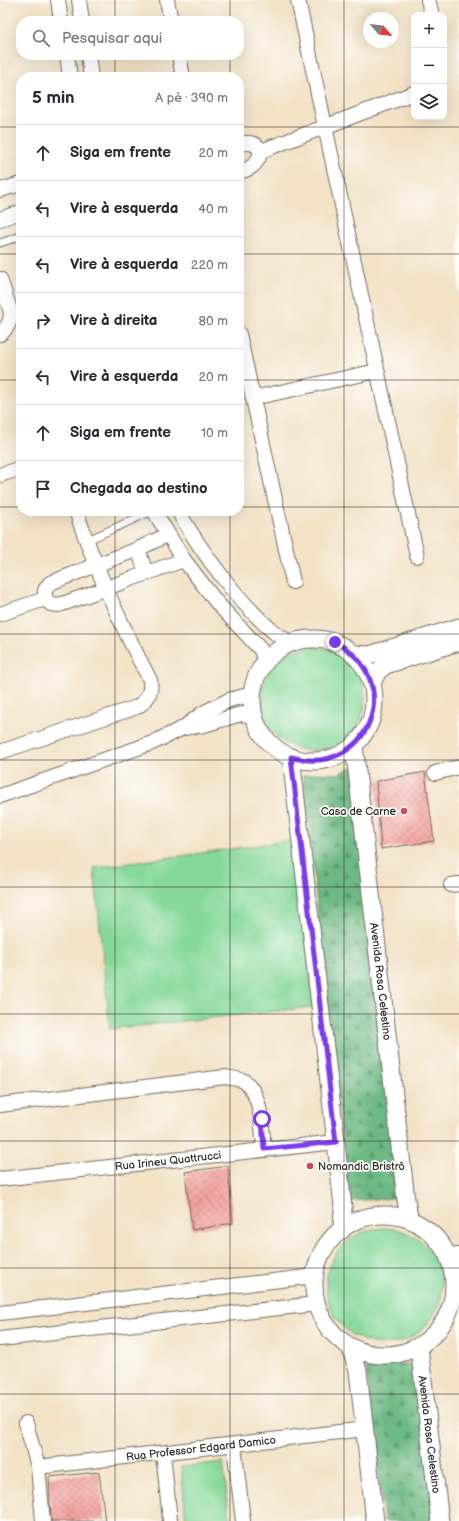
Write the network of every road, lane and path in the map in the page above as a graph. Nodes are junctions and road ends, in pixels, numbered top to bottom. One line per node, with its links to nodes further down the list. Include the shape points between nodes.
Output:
1 (58, 0): 7 (street)
2 (79, 0): 8 (street)
3 (167, 0): 9 (street)
4 (298, 0): 17 (street)
5 (428, 0): 6 (street)
6 (431, 12)
7 (60, 16)
8 (81, 16)
9 (170, 16)
10 (68, 60): 13 (street)
11 (89, 60): 14 (street)
12 (180, 60): 15 (street)
13 (69, 72)
14 (90, 72)
15 (182, 72)
16 (411, 94): 17 (street)
17 (325, 127): 19 (street); 30 (street)
18 (244, 143): 19 (street, via 253,143)
19 (261, 151): 20 (street, via 254,165)
20 (244, 171)
21 (16, 185): 22 (street)
22 (0, 190)
23 (16, 214): 24 (street)
24 (0, 219)
25 (16, 238): 26 (lane)
26 (0, 243)
27 (0, 279): 28 (street, via 11,316)
28 (0, 334)
29 (244, 357): 31 (street)
30 (378, 371): 31 (street); 41 (street)
31 (253, 398): 45 (street)
32 (16, 470): 33 (street)
33 (0, 475)
34 (78, 516): 39 (street)
35 (142, 516): 39 (lane)
36 (156, 516): 38 (street)
37 (181, 516): 50 (street, via 199,545 234,591 276,634)
38 (167, 535): 40 (street); 42 (street)
39 (86, 541): 43 (street)
40 (138, 549): 43 (street); 44 (street)
41 (417, 556)
42 (184, 560): 44 (street); 53 (street, via 218,604 261,650)
43 (96, 565): 46 (street); 47 (street, via 50,583 45,590)
44 (146, 573): 46 (street)
45 (293, 582)
46 (106, 590): 47 (street, via 59,605 51,604); 59 (street, via 150,680 145,701 137,706)
47 (45, 599): 48 (street)
48 (0, 614)
49 (459, 627): 52 (street, via 369,656)
50 (291, 642): 52 (street, via 313,638 335,642); 53 (street, via 272,654)
51 (459, 642): 54 (street, via 386,665 378,671)
52 (354, 654): 54 (street, via 362,662)
53 (264, 663): 55 (street)
54 (372, 683): 58 (street, via 372,716)
55 (252, 694): 56 (street); 57 (street, via 229,700 203,712)
56 (254, 716): 57 (street, via 241,714 204,725); 60 (street, via 268,741)
57 (183, 728): 63 (street, via 152,743)
58 (354, 745): 60 (street, via 324,760); 68 (street, Avenida Rosa Celestino)
59 (0, 752)
60 (291, 757): 65 (street)
61 (459, 767): 62 (street)
62 (435, 773)
63 (0, 796)
64 (0, 1105): 66 (street, via 225,1077 244,1081 256,1095 262,1119)
65 (336, 1142): 66 (street, Rua Irineu Quattrucci); 69 (street, via 343,1207)
66 (264, 1149): 67 (street, Rua Irineu Quattrucci)
67 (0, 1179)
68 (409, 1217): 69 (street, via 394,1214 371,1215 348,1224); 70 (street, via 435,1235)
69 (342, 1230): 71 (street, via 323,1248)
70 (454, 1255): 72 (street)
71 (314, 1276): 73 (street); 74 (street)
72 (457, 1284): 76 (street, via 452,1305 438,1331)
73 (316, 1304): 75 (street); 77 (street, via 327,1328)
74 (0, 1313)
75 (0, 1339)
76 (419, 1347): 77 (street, via 396,1355 375,1356); 87 (street, Avenida Rosa Celestino)
77 (351, 1349): 79 (street, via 358,1371)
78 (26, 1423): 82 (street)
79 (365, 1430): 80 (street, Rua Professor Edgard Damico); 86 (street)
80 (234, 1445): 81 (street, Rua Professor Edgard Damico); 85 (street)
81 (163, 1453): 82 (street, Rua Professor Edgard Damico); 84 (street)
82 (38, 1467): 83 (street)
83 (43, 1521)
84 (170, 1521)
85 (243, 1521)
86 (375, 1521)
87 (440, 1521)

